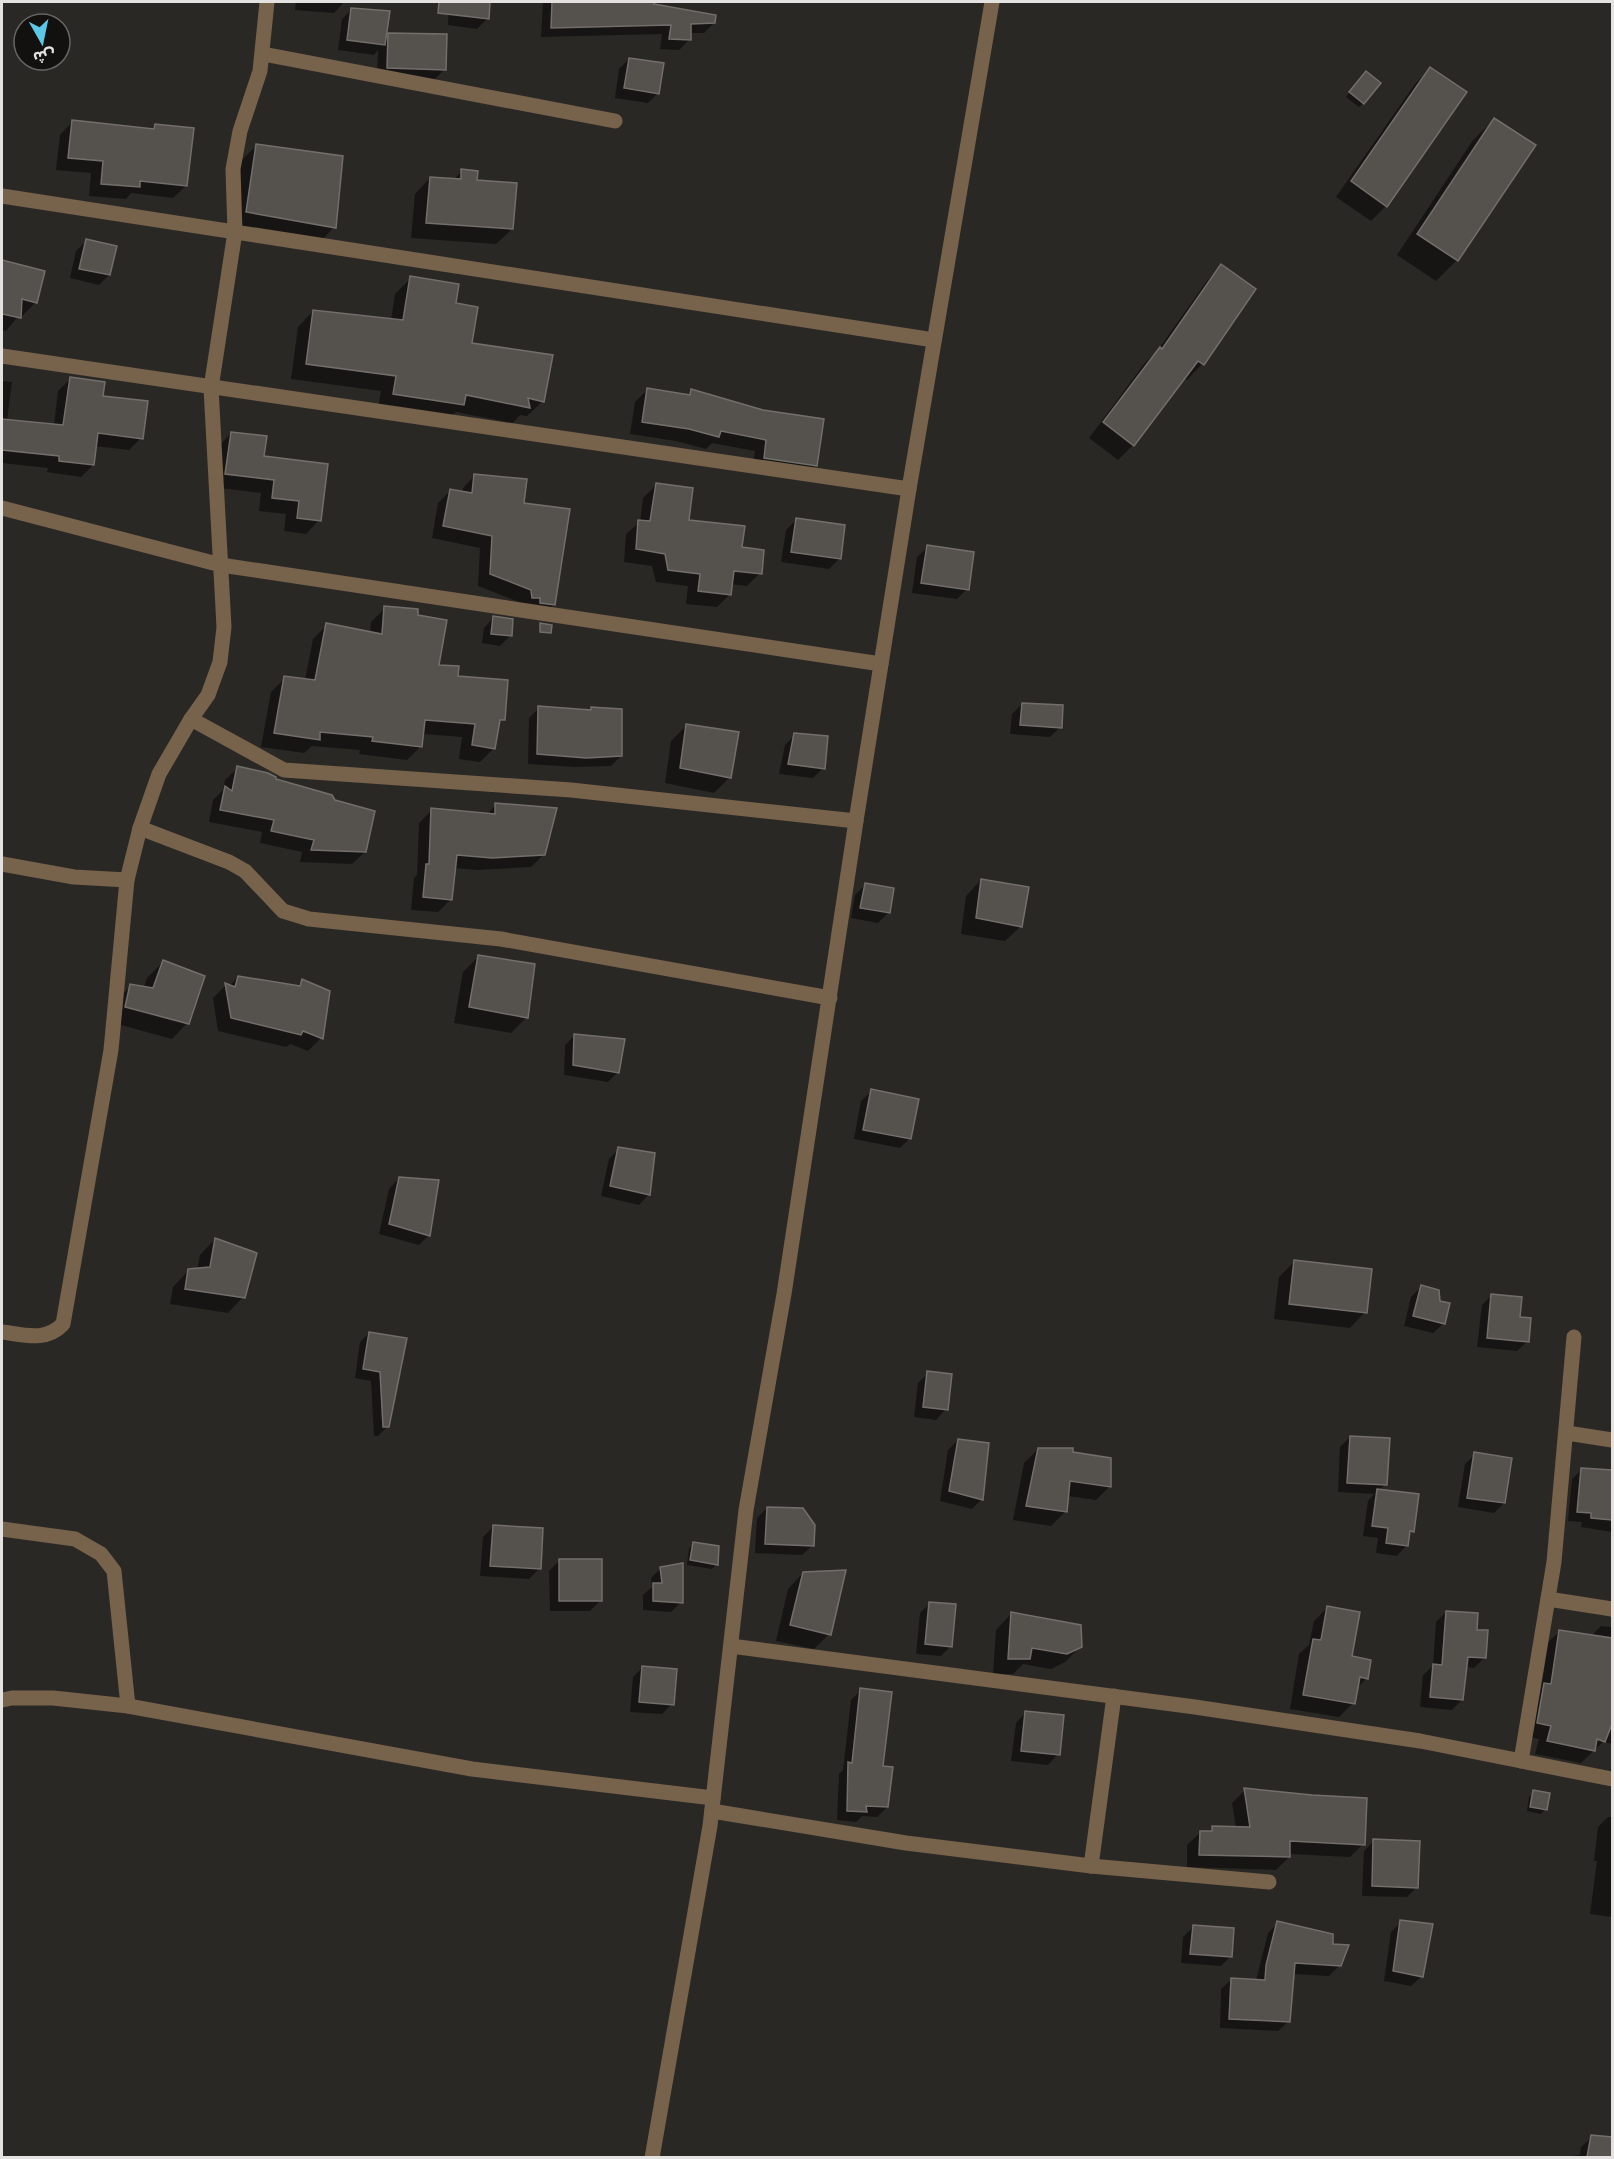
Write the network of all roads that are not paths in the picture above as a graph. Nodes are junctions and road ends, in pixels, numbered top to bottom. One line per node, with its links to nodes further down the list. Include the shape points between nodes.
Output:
1 (267, 2): 3 (street)
2 (993, 2): 7 (street)
3 (263, 54): 4 (street); 6 (street, via 235,160)
4 (615, 121)
5 (2, 196): 6 (street)
6 (235, 232): 7 (street); 9 (street)
7 (934, 340): 10 (street)
8 (2, 356): 9 (street)
9 (211, 388): 10 (street); 12 (street)
10 (909, 489): 13 (street)
11 (2, 508): 12 (street)
12 (221, 565): 13 (street); 14 (street, via 224,627 220,662 208,695)
13 (881, 664): 15 (street)
14 (191, 718): 15 (street, via 284,770 571,790); 16 (street, via 159,774)
15 (856, 821): 19 (street)
16 (140, 828): 18 (street); 19 (street, via 229,862 245,872 283,911 309,919 501,939)
17 (2, 864): 18 (street, via 74,877)
18 (127, 880): 20 (street, via 111,1050 63,1324 55,1333 37,1336)
19 (830, 998): 27 (street, via 746,1510)
20 (2, 1332)
21 (1574, 1337): 22 (street)
22 (1567, 1433): 23 (street); 25 (street)
23 (1612, 1440)
24 (2, 1529): 30 (street, via 75,1539 101,1554 114,1571)
25 (1548, 1599): 26 (street); 31 (street)
26 (1612, 1609)
27 (731, 1646): 28 (street); 33 (street)
28 (1114, 1696): 31 (street, via 1420,1741); 34 (street)
29 (2, 1701): 30 (street, via 53,1698)
30 (128, 1706): 33 (street, via 472,1769)
31 (1521, 1761): 32 (street)
32 (1612, 1779)
33 (712, 1805): 34 (street, via 906,1843); 36 (street)
34 (1090, 1866): 35 (street)
35 (1269, 1882)
36 (652, 2157)

